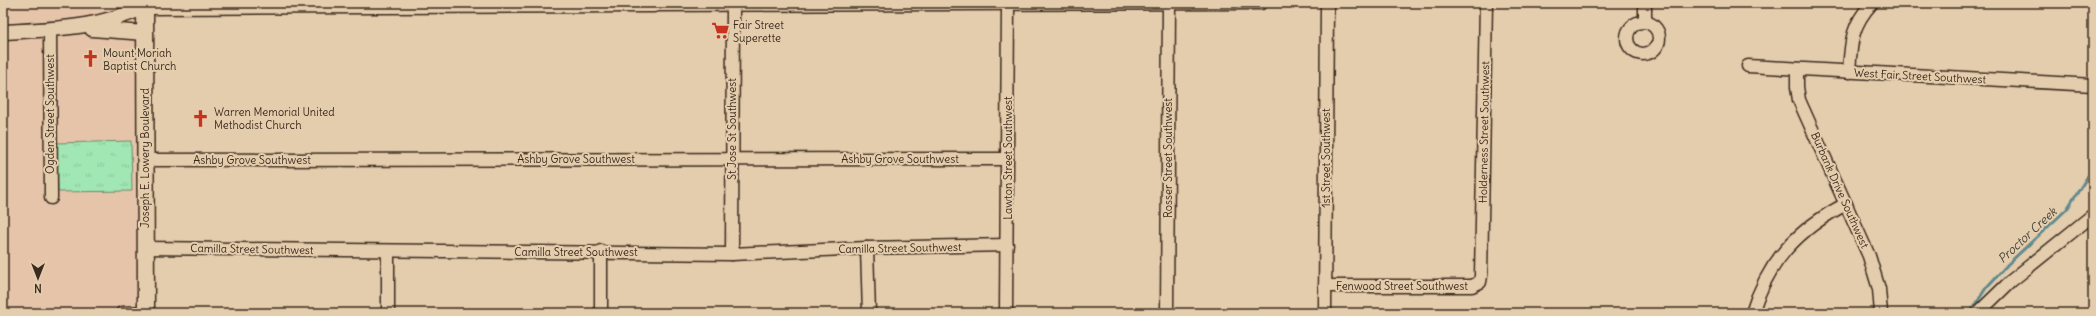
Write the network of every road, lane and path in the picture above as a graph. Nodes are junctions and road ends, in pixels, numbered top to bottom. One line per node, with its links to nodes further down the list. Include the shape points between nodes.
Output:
1 (1169, 3): 2 (street); 8 (street); 41 (street, Rosser Street Southwest)
2 (1261, 3)
3 (1327, 3): 34 (street, 1st Street Southwest)
4 (1486, 3): 33 (street, Holderness Street Southwest)
5 (1645, 3): 12 (street)
6 (1872, 3): 19 (street, via 1860,16 1852,36)
7 (654, 4): 10 (street); 11 (street)
8 (1008, 4): 11 (street); 23 (street, Lawton Street Southwest)
9 (145, 5): 10 (street); 13 (street, via 119,19); 16 (main road, Joseph E. Lowery Boulevard)
10 (466, 5)
11 (732, 5): 21 (street, St Jose St Southwest)
12 (1645, 21)
13 (78, 28): 14 (street); 16 (street)
14 (50, 30): 15 (street); 24 (street, Ogden Street Southwest)
15 (3, 32)
16 (145, 33): 22 (main road, Joseph E. Lowery Boulevard)
17 (1748, 66): 18 (street, West Fair Street Southwest)
18 (1797, 69): 19 (street, West Fair Street Southwest); 25 (street, Burbank Drive Southwest, via 1796,87 1799,100)
19 (1850, 72): 20 (street, West Fair Street Southwest)
20 (2093, 85)
21 (732, 159): 22 (street, Ashby Grove Southwest); 23 (street, Ashby Grove Southwest); 32 (street, St Jose St Southwest)
22 (145, 160): 28 (main road, Joseph E. Lowery Boulevard)
23 (1007, 160): 27 (street, Lawton Street Southwest)
24 (51, 198)
25 (1846, 204): 43 (street, via 1820,219 1791,243 1776,260 1757,295); 44 (street, Burbank Drive Southwest, via 1869,256 1879,289)
26 (2093, 215): 45 (street, via 2011,281)
27 (1007, 245): 29 (street, Camilla Street Southwest); 40 (street, Lawton Street Southwest)
28 (145, 248): 30 (street, Camilla Street Southwest); 35 (main road, Joseph E. Lowery Boulevard)
29 (868, 248): 32 (street, Camilla Street Southwest); 39 (street)
30 (388, 251): 31 (street, Camilla Street Southwest); 37 (street)
31 (601, 252): 32 (street, Camilla Street Southwest); 38 (street)
32 (732, 254)
33 (1482, 260): 34 (street, Fenwood Street Southwest, via 1480,282 1472,286)
34 (1325, 286): 42 (street, 1st Street Southwest)
35 (146, 312): 36 (street)
36 (122, 313)
37 (388, 313)
38 (601, 313)
39 (869, 313)
40 (1006, 313)
41 (1167, 313)
42 (1325, 313)
43 (1752, 313)
44 (1881, 313)
45 (1978, 313)

